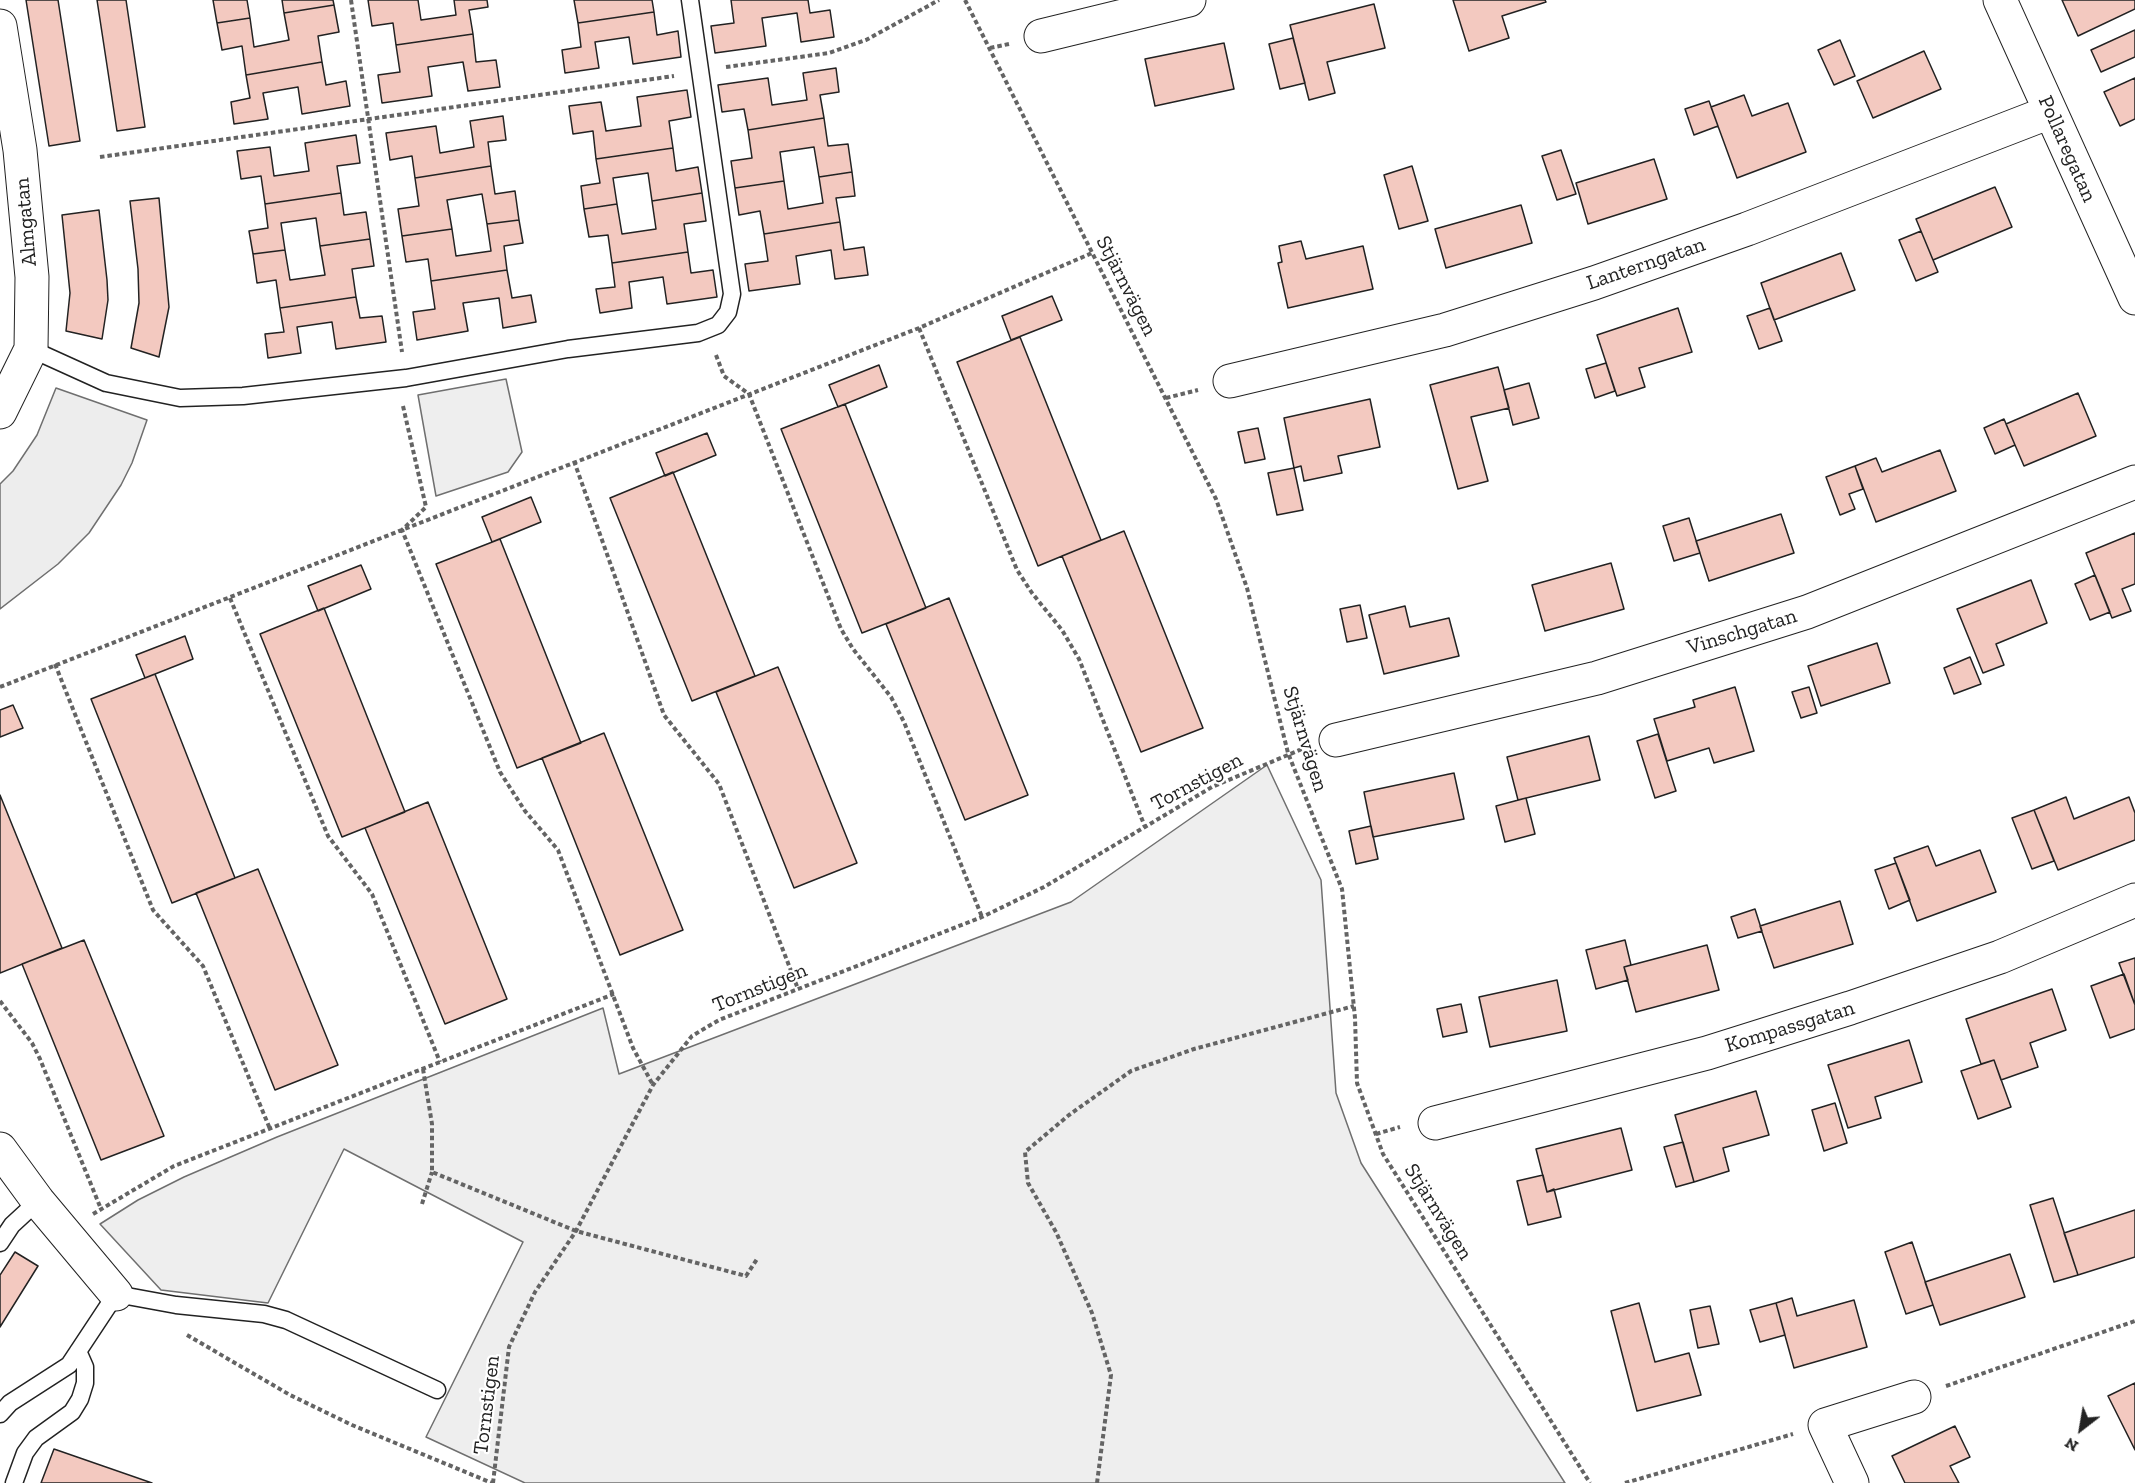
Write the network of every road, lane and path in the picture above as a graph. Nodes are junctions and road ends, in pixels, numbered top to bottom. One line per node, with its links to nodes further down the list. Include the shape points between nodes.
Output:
1 (351, 0): 11 (path)
2 (690, 0): 9 (lane)
3 (939, 0): 9 (path, via 866,40 829,53)
4 (965, 0): 13 (path, Stjärnvägen)
5 (1190, 0): 8 (street)
6 (2000, 0): 10 (street, Pollaregatan)
7 (0, 26): 17 (street, Almgatan, via 27,217 32,277)
8 (1041, 36)
9 (700, 71): 11 (path); 16 (lane, via 732,294 728,312)
10 (2050, 112): 14 (street, Pollaregatan); 19 (street, Lanterngatan, via 1747,229 1594,282 1445,330)
11 (369, 120): 12 (path); 18 (path)
12 (100, 157)
13 (1092, 253): 15 (path); 29 (path, Stjärnvägen, via 1216,499 1247,588)
14 (2135, 298)
15 (919, 328): 20 (path); 30 (path, via 1017,570 1062,630 1078,659)
16 (708, 329): 18 (lane); 20 (path, via 724,376)
17 (31, 349): 18 (lane, via 106,383 180,398 243,396); 21 (street, Almgatan)
18 (401, 378): 24 (path, via 426,507)
19 (1230, 381)
20 (749, 394): 22 (path); 32 (path, via 841,629 891,697 904,722)
21 (0, 411)
22 (574, 461): 24 (path); 33 (path, via 664,715 719,784)
23 (2135, 482): 28 (street, Vinschgatan, via 1807,612 1597,678)
24 (402, 530): 25 (path); 34 (path, via 500,772 525,811 558,850)
25 (230, 598): 26 (path); 37 (path, via 327,836 372,894)
26 (55, 664): 27 (path); 41 (path, via 153,910 203,966)
27 (0, 687)
28 (1336, 740)
29 (1288, 753): 30 (path, Tornstigen, via 1212,786); 36 (path, Stjärnvägen, via 1342,889)
30 (1145, 827): 32 (path, Tornstigen, via 1044,887)
31 (2135, 900): 40 (street, Kompassgatan, via 2000,957 1850,1008 1707,1053)
32 (982, 917): 33 (path, Tornstigen)
33 (798, 989): 39 (path, Tornstigen, via 719,1020 692,1036)
34 (614, 994): 37 (path); 39 (path, via 633,1048)
35 (0, 1001): 46 (path, via 40,1059)
36 (1354, 1006): 61 (path, via 1194,1049 1131,1071 1025,1152 1028,1183 1056,1232 1092,1313 1111,1375); 62 (path, Stjärnvägen, via 1357,1083 1383,1154)
37 (440, 1062): 38 (path)
38 (423, 1069): 41 (path); 43 (path, via 432,1124)
39 (653, 1085): 47 (path, Tornstigen)
40 (1435, 1123)
41 (270, 1129): 46 (path, via 174,1166)
42 (0, 1149): 44 (street)
43 (432, 1172): 45 (path); 47 (path)
44 (38, 1201): 48 (street); 49 (lane, via 12,1225)
45 (422, 1204)
46 (101, 1209): 48 (path)
47 (576, 1231): 50 (path, via 746,1276); 60 (path, Tornstigen, via 535,1292 509,1347)
48 (63, 1232): 51 (street)
49 (0, 1243)
50 (757, 1259)
51 (116, 1294): 54 (lane); 55 (lane, via 275,1317)
52 (2135, 1321): 56 (path)
53 (184, 1333): 60 (path, via 290,1395)
54 (78, 1351): 57 (lane, via 69,1365 10,1403); 59 (lane, via 85,1383 80,1398 72,1412 36,1438 25,1453)
55 (437, 1390)
56 (1914, 1397): 58 (street)
57 (0, 1414)
58 (1825, 1425): 63 (path); 64 (street)
59 (14, 1483)
60 (493, 1483)
61 (1097, 1483)
62 (1590, 1483)
63 (1625, 1483)
64 (1852, 1483)

